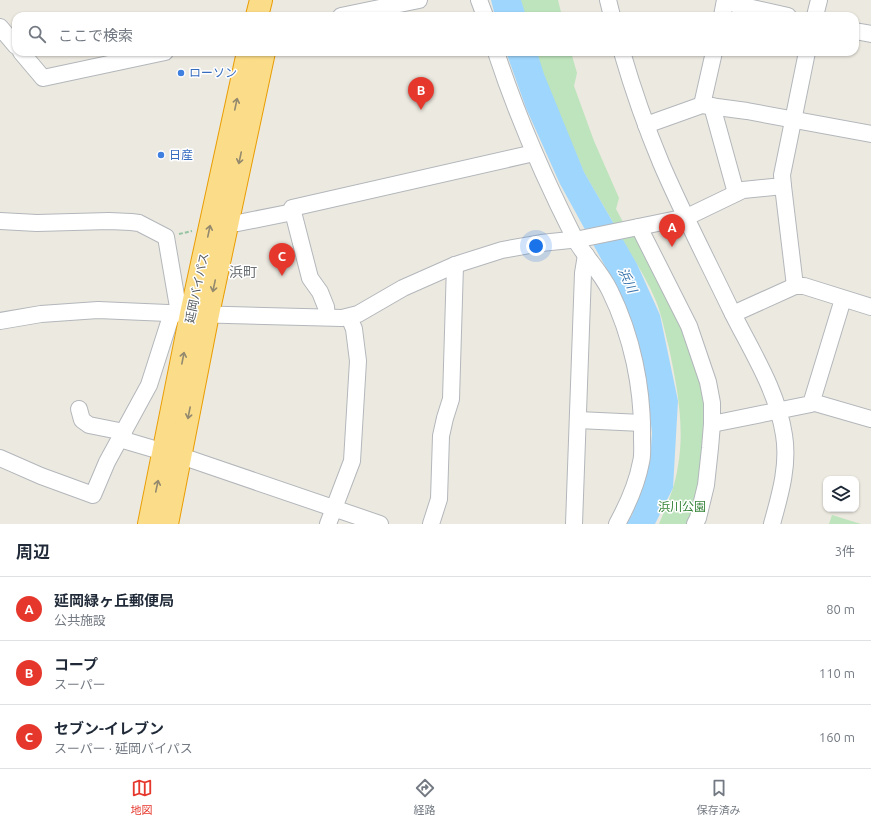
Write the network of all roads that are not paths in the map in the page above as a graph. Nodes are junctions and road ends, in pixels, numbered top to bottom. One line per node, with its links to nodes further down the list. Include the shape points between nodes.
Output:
1 (261, 0): 8 (highway)
2 (276, 0): 9 (highway)
3 (419, 0): 10 (street)
4 (479, 0): 11 (street)
5 (608, 0): 12 (street)
6 (818, 0): 14 (street)
7 (724, 6): 13 (street)
8 (258, 12)
9 (273, 12)
10 (360, 12)
11 (484, 12)
12 (611, 12)
13 (762, 12)
14 (815, 12)
15 (0, 27): 18 (street)
16 (859, 32): 17 (street)
17 (871, 34)
18 (12, 41)
19 (24, 56): 20 (street, via 43,78)
20 (146, 56)
21 (247, 56): 37 (highway, 延岡バイパス, one-way to 21)
22 (263, 56): 37 (highway, 延岡バイパス, one-way to 37)
23 (497, 56): 31 (street, via 510,95)
24 (623, 56): 29 (street)
25 (713, 56): 27 (street)
26 (806, 56): 28 (street)
27 (707, 105): 28 (street); 29 (street); 33 (street)
28 (793, 119): 30 (street); 32 (street, via 782,176)
29 (646, 125): 35 (street)
30 (871, 134)
31 (534, 152): 34 (street, via 292,208); 39 (street)
32 (783, 186): 33 (street, via 742,190); 42 (street)
33 (736, 193): 35 (street)
34 (293, 212): 37 (street, via 238,223); 47 (street, via 310,278 320,292)
35 (687, 218): 38 (street); 46 (street)
36 (0, 221): 45 (street, via 139,223 166,237)
37 (219, 224): 45 (highway, 延岡バイパス)
38 (633, 229): 39 (street); 56 (street, via 689,326 708,382)
39 (578, 239): 40 (street); 41 (street, via 502,250)
40 (586, 255): 54 (street, via 583,273); 55 (street, via 610,290 624,321 634,359)
41 (455, 265): 48 (street, via 403,288); 65 (street, via 451,399 441,436 439,499)
42 (795, 286): 43 (street, via 804,286); 46 (street)
43 (843, 299): 44 (street); 50 (street)
44 (871, 307)
45 (188, 314): 47 (street); 49 (street, via 98,310 41,314); 57 (street); 58 (highway, 延岡バイパス)
46 (733, 314): 52 (street)
47 (327, 317): 48 (street)
48 (350, 317): 60 (street, via 358,361 352,461)
49 (0, 321)
50 (812, 402): 52 (street); 53 (street)
51 (80, 409): 57 (street, via 82,420 89,425)
52 (779, 410): 56 (street); 69 (street, via 785,437 785,459 782,485)
53 (871, 419)
54 (578, 420): 55 (street); 66 (street)
55 (642, 423): 67 (street, via 642,461 634,489)
56 (712, 424): 68 (street, via 706,485)
57 (122, 436): 58 (street); 59 (street, via 93,495)
58 (172, 454): 60 (street); 61 (highway, 延岡バイパス, one-way to 58); 62 (highway, 延岡バイパス)
59 (0, 458)
60 (334, 508): 63 (street); 64 (street)
61 (149, 524)
62 (167, 524)
63 (328, 524)
64 (380, 524)
65 (431, 524)
66 (574, 524)
67 (617, 524)
68 (695, 524)
69 (772, 524)

